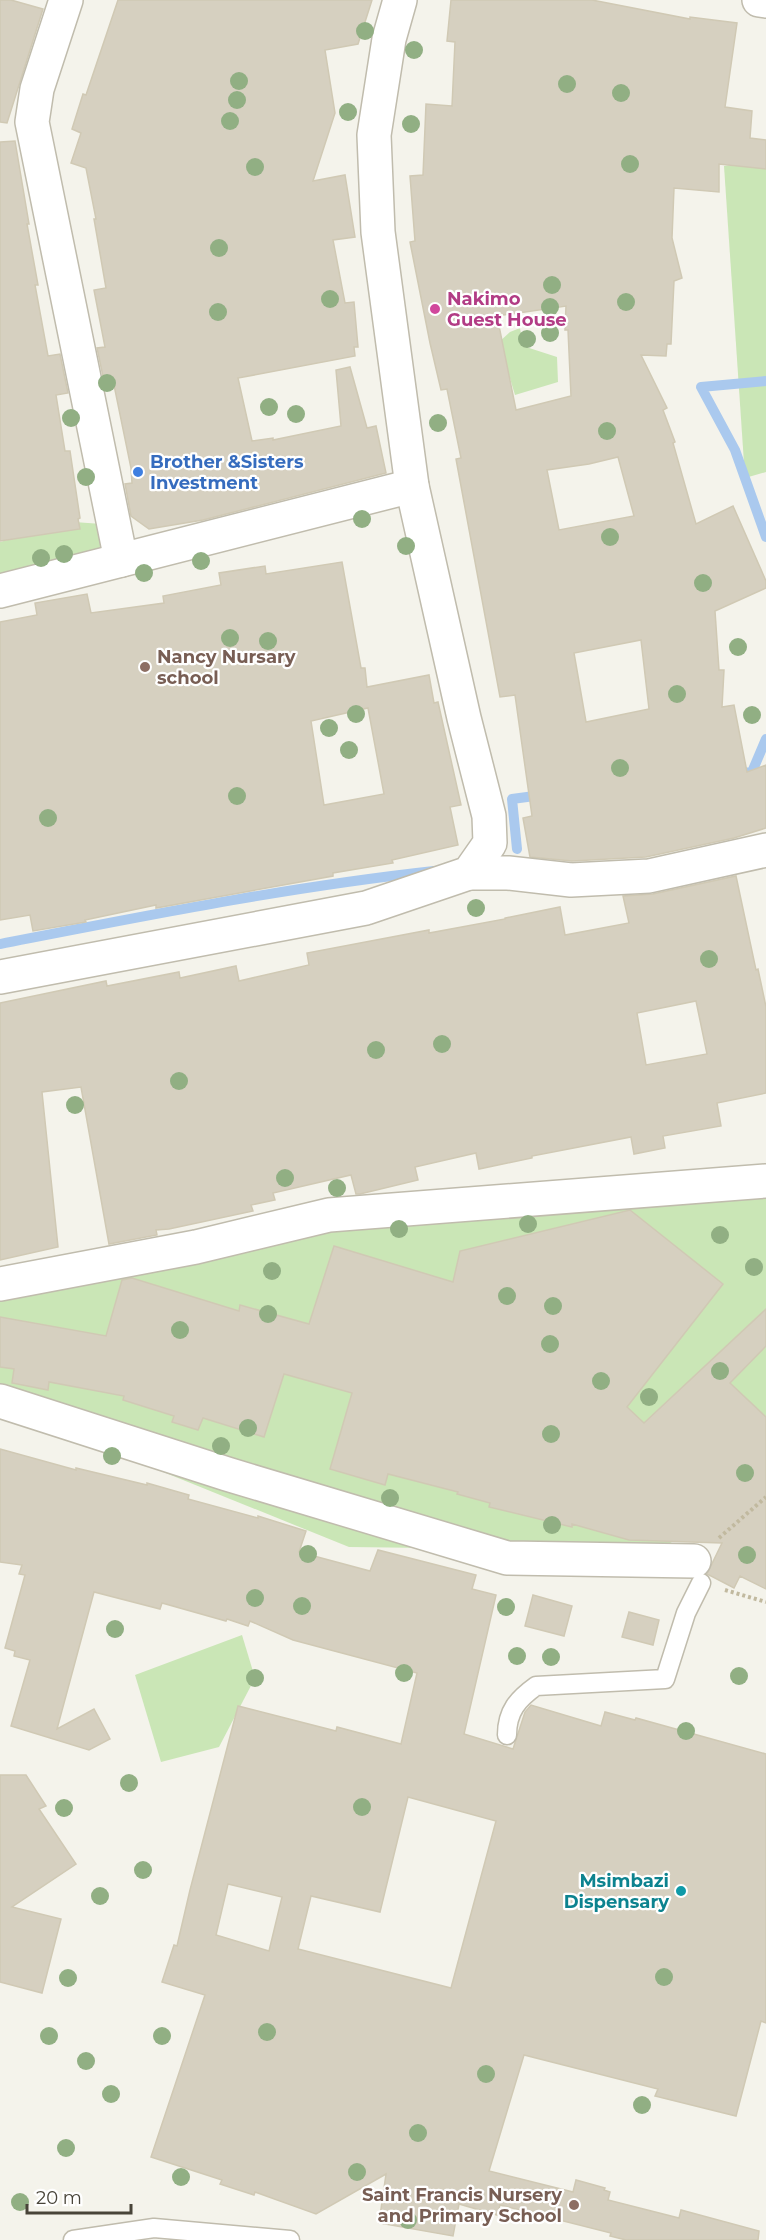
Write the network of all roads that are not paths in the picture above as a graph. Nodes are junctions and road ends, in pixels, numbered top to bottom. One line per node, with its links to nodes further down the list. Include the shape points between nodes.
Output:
1 (66, 0): 6 (street, via 37,90 32,122)
2 (400, 0): 5 (street, via 389,39 374,135 378,232)
3 (759, 0): 4 (street)
4 (766, 1)
5 (412, 486): 6 (street); 9 (street, via 489,816 490,843)
6 (121, 560): 7 (street)
7 (0, 591)
8 (766, 850): 9 (street, via 649,876 572,880)
9 (469, 873): 10 (street, via 366,909)
10 (0, 977)
11 (766, 1180): 12 (street, via 329,1215 196,1247)
12 (0, 1284)
13 (0, 1401): 14 (street, via 507,1558)
14 (698, 1572): 15 (lane, via 665,1679 536,1686 519,1698 507,1722)
15 (507, 1735)
16 (73, 2240): 17 (lane, via 154,2228)
17 (290, 2240)

